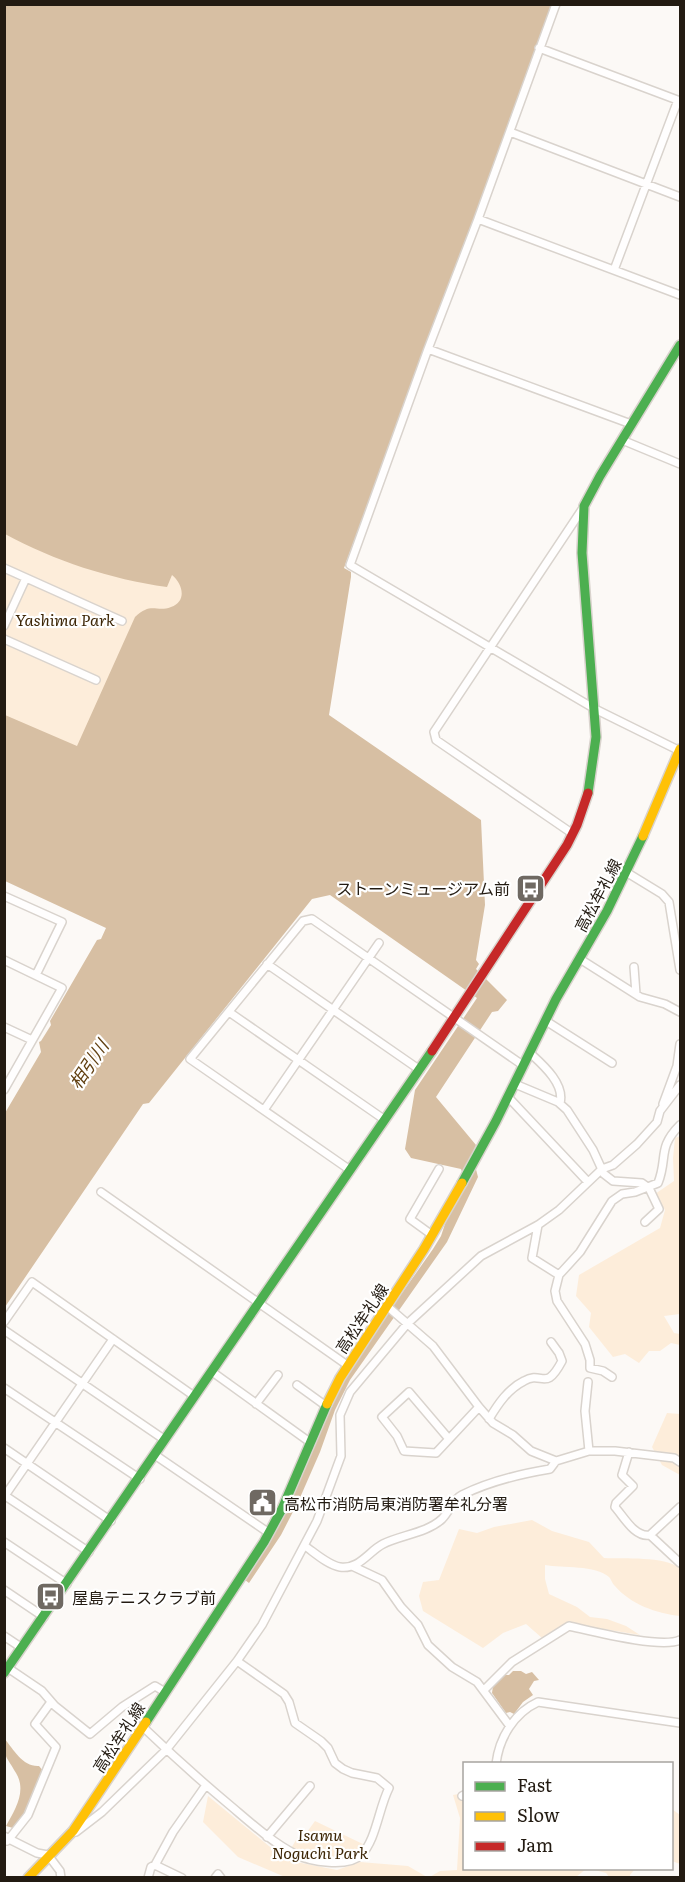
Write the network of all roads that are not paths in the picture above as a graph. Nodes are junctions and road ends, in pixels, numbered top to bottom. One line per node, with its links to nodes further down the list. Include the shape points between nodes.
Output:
1 (555, 4): 2 (street)
2 (539, 48): 3 (street); 4 (street)
3 (679, 101): 5 (street)
4 (510, 132): 5 (street); 7 (street)
5 (646, 183): 6 (street); 8 (street)
6 (681, 196)
7 (478, 219): 8 (street); 11 (street)
8 (614, 270): 9 (street)
9 (681, 295)
10 (680, 347): 12 (street)
11 (428, 349): 12 (street); 21 (street, via 350,565)
12 (631, 424): 13 (street)
13 (622, 440): 14 (street); 15 (street)
14 (681, 464)
15 (584, 506): 21 (street); 23 (street, via 582,553)
16 (4, 568): 17 (street)
17 (26, 578): 18 (street); 19 (street)
18 (122, 621)
19 (4, 626)
20 (4, 639): 22 (street)
21 (490, 648): 23 (street); 25 (street, via 434,732 436,740)
22 (96, 680)
23 (595, 709): 24 (street); 25 (street, via 592,776)
24 (680, 750): 26 (street, 高松牟礼線)
25 (573, 834): 40 (street)
26 (626, 872): 30 (street, 高松牟礼線); 34 (street, via 669,902)
27 (4, 896): 35 (street, via 62,922)
28 (379, 943): 29 (street)
29 (368, 958): 32 (street, via 312,919 303,921); 37 (street); 40 (street)
30 (580, 959): 36 (street); 41 (street, 高松牟礼線)
31 (4, 960): 35 (street)
32 (267, 964): 37 (street); 38 (street)
33 (634, 967): 36 (street)
34 (681, 970)
35 (36, 975): 43 (street, via 62,988)
36 (636, 994): 39 (street)
37 (333, 1009): 46 (street); 49 (street)
38 (229, 1012): 46 (street); 55 (street, via 190,1059)
39 (681, 1012)
40 (457, 1021): 48 (street); 49 (street)
41 (546, 1021): 45 (street, 高松牟礼線); 47 (street)
42 (4, 1027): 43 (street)
43 (32, 1040): 52 (street)
44 (681, 1044): 56 (street)
45 (530, 1053): 48 (street, 高松牟礼線); 54 (street, via 557,1084)
46 (298, 1060): 55 (street); 57 (street)
47 (612, 1063)
48 (524, 1066): 50 (street, 高松牟礼線)
49 (420, 1070): 57 (street)
50 (515, 1084): 53 (street, 高松牟礼線); 54 (street)
51 (681, 1085): 56 (street)
52 (4, 1090)
53 (508, 1097): 62 (street); 67 (street, 高松牟礼線)
54 (560, 1104): 60 (street, via 576,1121)
55 (264, 1110): 61 (street)
56 (660, 1111): 60 (street, via 657,1122 637,1144 613,1165)
57 (384, 1120): 61 (street)
58 (681, 1125): 63 (street, via 668,1139 658,1183)
59 (439, 1169): 67 (street, via 410,1219)
60 (602, 1169): 62 (street); 63 (street, via 613,1180 642,1183)
61 (350, 1170): 69 (street)
62 (588, 1182): 66 (street)
63 (649, 1188): 65 (street, via 659,1209); 68 (street, via 622,1194 612,1201 580,1252)
64 (101, 1192): 69 (street)
65 (645, 1222)
66 (538, 1225): 68 (street, via 532,1258); 72 (street, via 482,1256)
67 (432, 1235): 70 (street, 高松牟礼線)
68 (559, 1275): 79 (street, via 557,1301 585,1344 590,1368)
69 (258, 1302): 76 (street); 77 (street)
70 (387, 1306): 72 (street); 76 (street, 高松牟礼線)
71 (4, 1322): 74 (street, via 32,1282)
72 (407, 1324): 87 (street, via 433,1346); 107 (street, via 344,1403 339,1428 341,1456)
73 (4, 1330): 81 (street)
74 (113, 1340): 81 (street); 84 (street)
75 (551, 1342): 88 (street, via 562,1362 554,1376 525,1379 503,1398)
76 (347, 1365): 86 (street, 高松牟礼線)
77 (211, 1371): 84 (street); 85 (street)
78 (278, 1375): 85 (street)
79 (612, 1377)
80 (588, 1382): 94 (street, via 585,1412)
81 (82, 1383): 89 (street); 91 (street)
82 (297, 1385): 86 (street)
83 (4, 1388): 89 (street)
84 (194, 1396): 91 (street)
85 (256, 1404): 92 (street)
86 (326, 1406): 92 (street, 高松牟礼線)
87 (479, 1407): 88 (street); 90 (street)
88 (489, 1419): 98 (street, via 531,1451)
89 (55, 1422): 99 (street); 100 (street)
90 (449, 1439): 90 (street, via 436,1453 404,1451 382,1417 409,1392)
91 (165, 1440): 96 (street)
92 (312, 1443): 104 (street, 高松牟礼線)
93 (4, 1448): 99 (street)
94 (589, 1452): 95 (street); 98 (street)
95 (629, 1452): 97 (street); 105 (street, via 622,1475 633,1486 615,1508 637,1532)
96 (155, 1455): 100 (street); 104 (street)
97 (678, 1459)
98 (556, 1461): 110 (street, via 550,1469 501,1479 460,1496 442,1519 381,1545)
99 (27, 1464): 101 (street); 103 (street)
100 (140, 1479): 103 (street)
101 (5, 1495): 108 (street)
102 (681, 1507): 105 (street)
103 (111, 1521): 108 (street)
104 (269, 1533): 120 (street, 高松牟礼線)
105 (650, 1535): 109 (street)
106 (4, 1542): 111 (street)
107 (305, 1546): 110 (street, via 329,1562); 117 (street, via 262,1625)
108 (89, 1552): 111 (street)
109 (681, 1563)
110 (352, 1566): 119 (street, via 382,1581 418,1625 428,1645)
111 (67, 1584): 113 (street)
112 (4, 1590): 113 (street)
113 (44, 1617): 116 (street)
114 (4, 1636): 116 (street)
115 (681, 1640): 119 (street, via 627,1638 569,1626 512,1662)
116 (22, 1648): 118 (street)
117 (237, 1661): 125 (street); 129 (street, via 284,1694 295,1724 321,1741 335,1763 352,1773 377,1778 389,1788 368,1846 353,1861 311,1860)
118 (7, 1670): 121 (street, via 42,1691)
119 (484, 1690): 123 (street)
120 (165, 1692): 121 (street, via 155,1686 90,1734); 124 (street, 高松牟礼線)
121 (51, 1702): 130 (street, via 35,1724 56,1747 28,1815)
122 (681, 1723): 123 (street, via 538,1702)
123 (509, 1725): 126 (street)
124 (143, 1727): 125 (street); 131 (street, 高松牟礼線, via 88,1811)
125 (166, 1750): 127 (street); 131 (street, via 102,1812)
126 (496, 1762)
127 (206, 1785): 129 (street); 133 (street)
128 (309, 1786): 129 (street)
129 (267, 1837)
130 (6, 1839): 132 (street)
131 (64, 1840): 132 (street, 高松牟礼線)
132 (48, 1856): 134 (street, 高松牟礼線); 135 (street, via 60,1870)
133 (155, 1865): 136 (street); 137 (street)
134 (28, 1878)
135 (61, 1878)
136 (148, 1878)
137 (182, 1878)
138 (215, 1878): 139 (street, via 218,1874)
139 (221, 1878)

